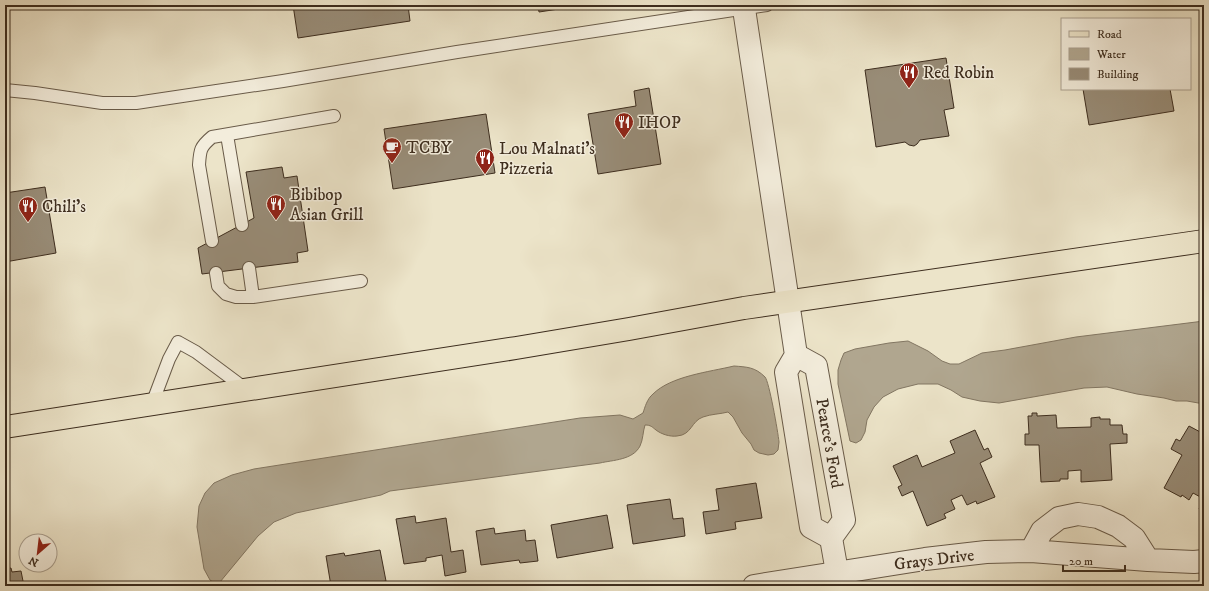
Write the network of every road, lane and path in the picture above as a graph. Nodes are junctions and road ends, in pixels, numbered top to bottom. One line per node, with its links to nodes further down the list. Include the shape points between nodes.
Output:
1 (767, 5): 2 (lane)
2 (744, 7): 3 (lane, via 136,103 102,103); 13 (street)
3 (5, 90)
4 (334, 116): 5 (lane)
5 (227, 135): 6 (lane); 7 (lane, via 212,137 203,144 198,165)
6 (242, 225)
7 (212, 241)
8 (1204, 241): 13 (main road)
9 (249, 268): 12 (lane)
10 (216, 273): 12 (lane, via 218,286 226,294)
11 (361, 281): 12 (lane)
12 (253, 297)
13 (788, 302): 14 (street); 15 (main road)
14 (796, 355): 18 (street, Pearce's Ford, via 786,372 811,527); 18 (street, Pearce's Ford, via 816,366 844,520)
15 (247, 390): 16 (main road); 16 (lane, via 196,352 178,342)
16 (152, 404): 17 (main road)
17 (5, 427)
18 (831, 538): 22 (street)
19 (1032, 551): 20 (street, Grays Drive); 20 (street, via 1042,531 1059,518 1078,514 1098,517 1118,526 1134,538); 22 (street, Grays Drive, via 986,552 925,559)
20 (1148, 560): 21 (street, Grays Drive)
21 (1204, 561)
22 (839, 579): 23 (street, Grays Drive)
23 (754, 586)

